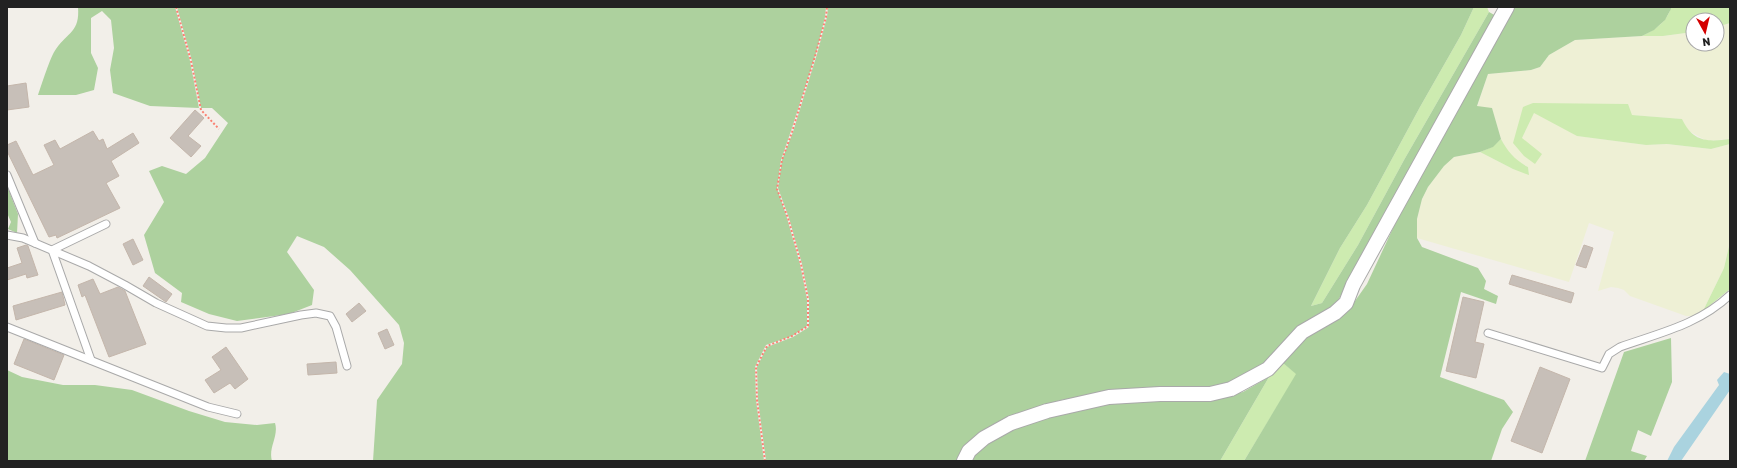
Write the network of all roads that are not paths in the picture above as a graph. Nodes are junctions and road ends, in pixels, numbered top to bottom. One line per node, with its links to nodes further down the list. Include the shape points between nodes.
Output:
1 (1507, 7): 13 (street, via 1346,302 1335,313 1302,332 1268,370 1231,389 1210,394 1109,397 1047,411 1011,423 984,438 969,451)
2 (7, 175): 5 (lane)
3 (106, 224): 6 (lane)
4 (7, 235): 5 (lane)
5 (35, 243): 6 (lane)
6 (52, 250): 10 (lane); 11 (lane, via 207,326 241,328 301,314 316,313 330,316 336,327)
7 (1730, 295): 9 (lane, via 1692,322 1620,347 1609,354 1602,368)
8 (7, 327): 10 (lane)
9 (1488, 333)
10 (90, 360): 12 (lane, via 208,407)
11 (347, 366)
12 (238, 414)
13 (964, 461)

